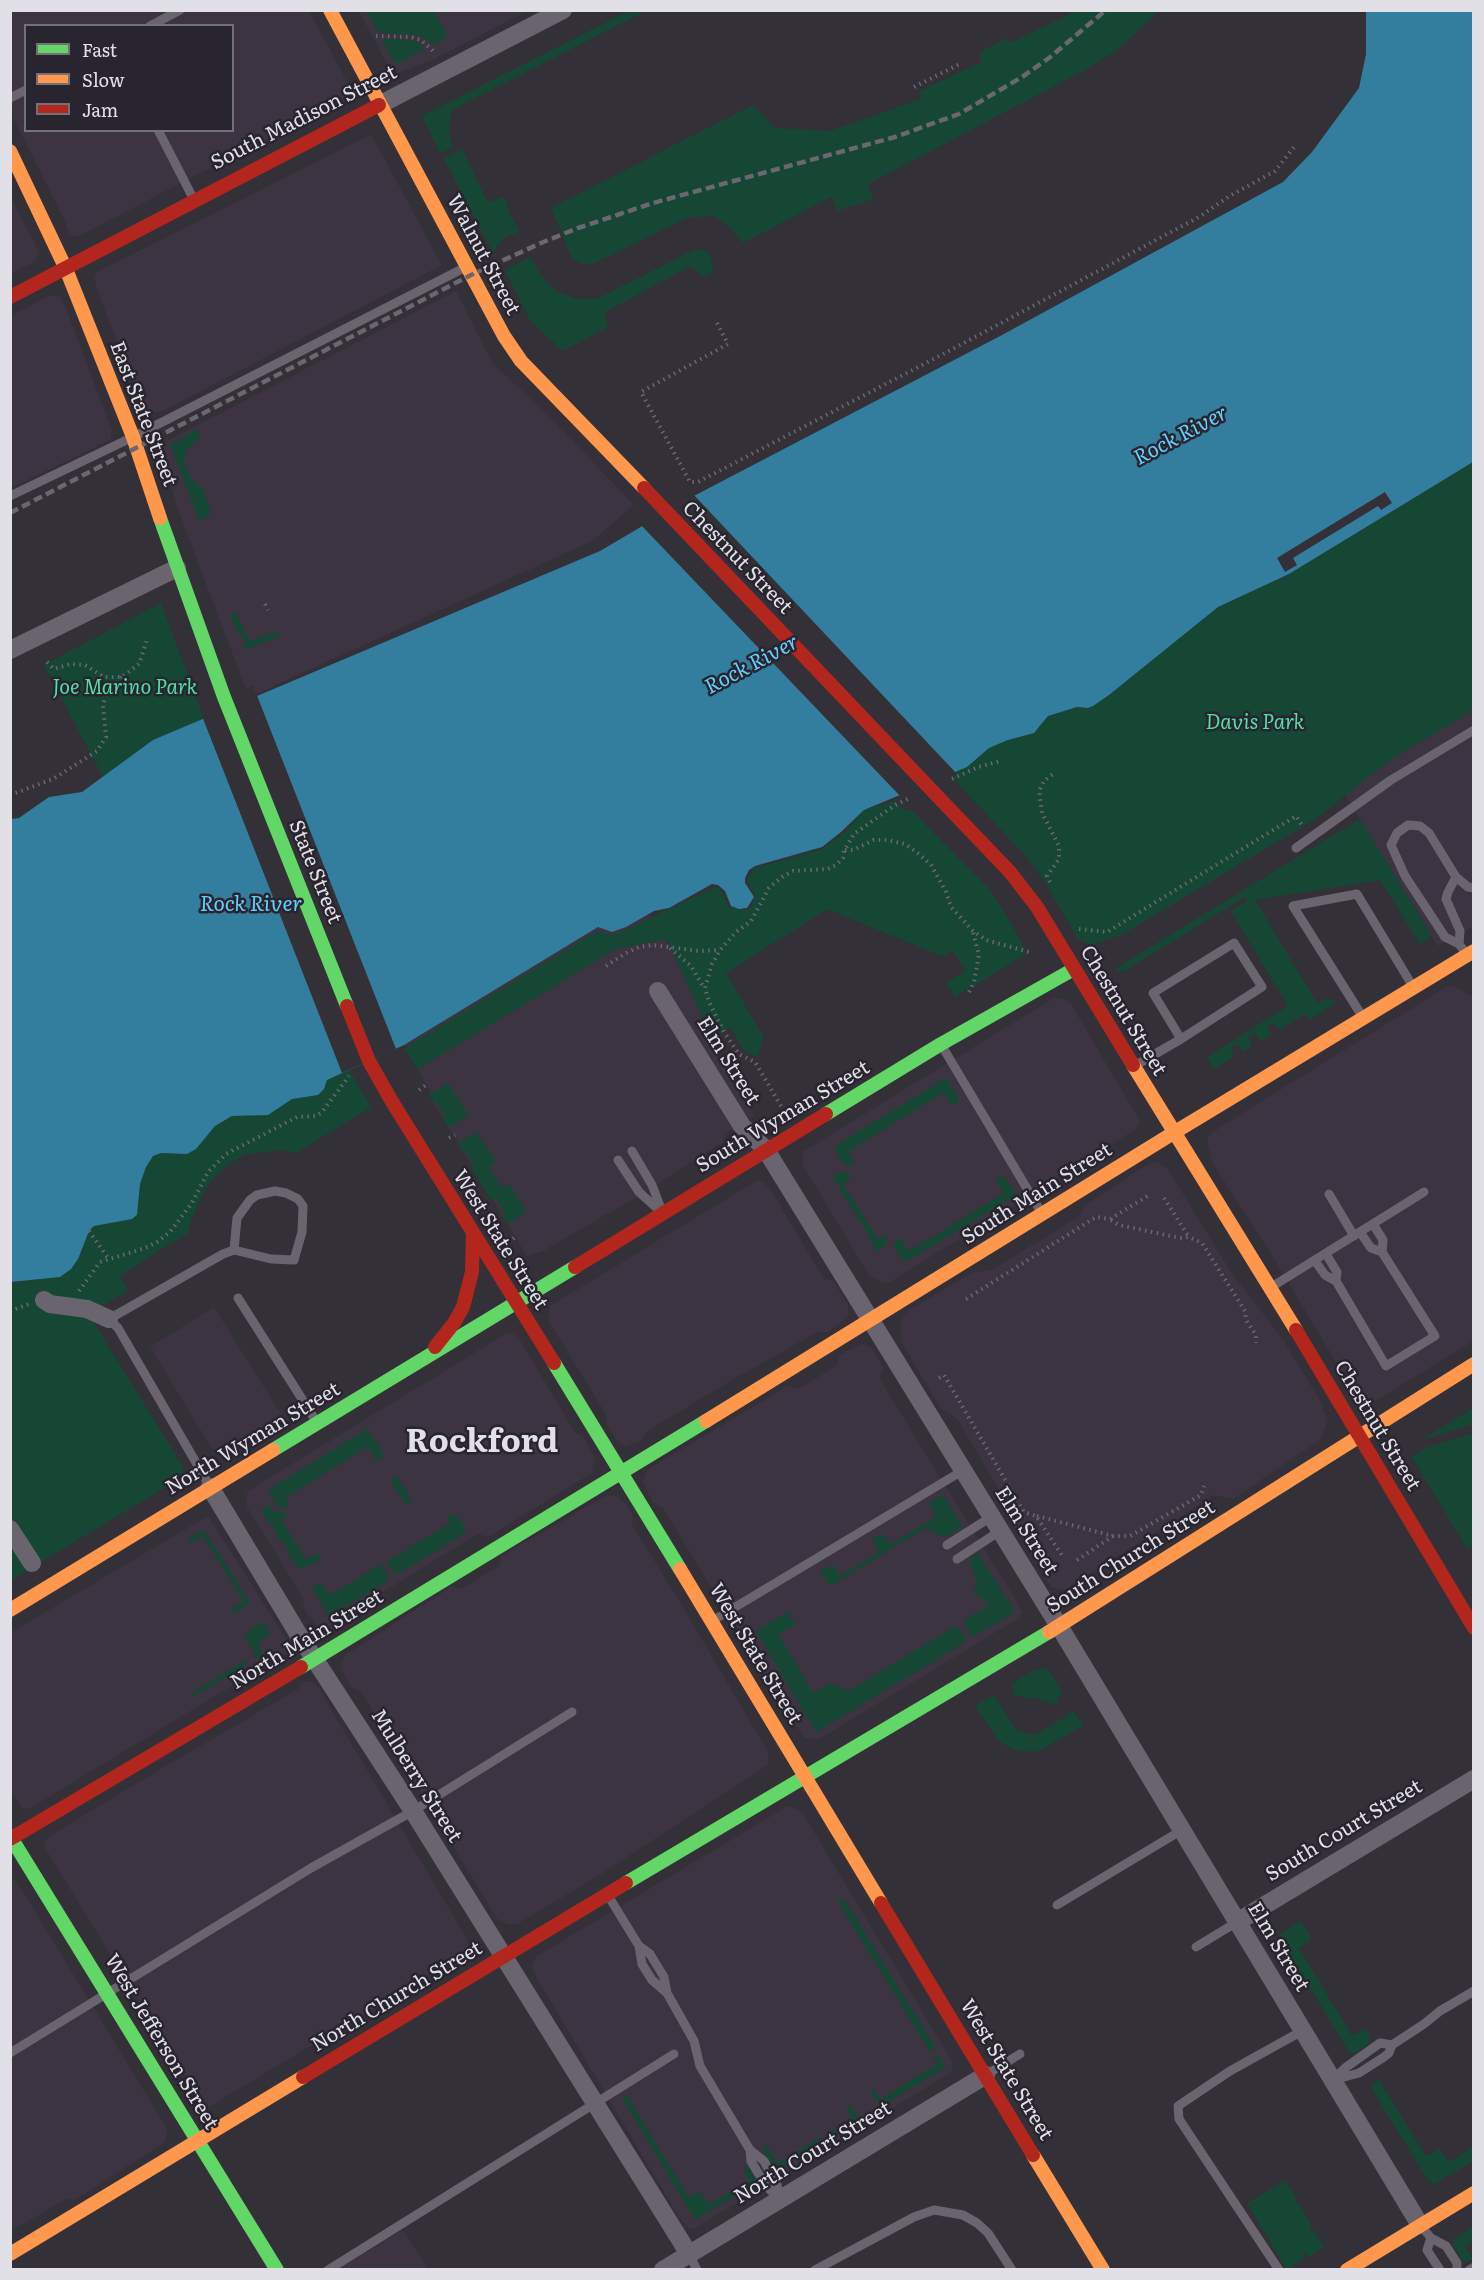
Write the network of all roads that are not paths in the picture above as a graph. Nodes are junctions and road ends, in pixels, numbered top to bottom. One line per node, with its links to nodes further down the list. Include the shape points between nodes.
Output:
1 (180, 10): 4 (lane)
2 (330, 10): 7 (main road, Walnut Street)
3 (563, 10): 7 (street, South Madison Street)
4 (154, 24)
5 (24, 91): 6 (lane)
6 (10, 98)
7 (379, 105): 10 (main road, South Madison Street); 11 (main road, Walnut Street)
8 (159, 132): 10 (lane)
9 (10, 151): 12 (main road, East State Street)
10 (194, 200): 12 (main road, South Madison Street)
11 (467, 266): 14 (lane); 15 (main road, Walnut Street, via 520,361)
12 (66, 269): 13 (main road, South Madison Street); 14 (main road, East State Street)
13 (10, 297)
14 (134, 436): 16 (lane); 17 (main road, East State Street)
15 (644, 488): 25 (main road, Chestnut Street, bridge, via 1010,872 1037,907)
16 (10, 496)
17 (177, 568): 18 (street); 19 (main road, East State Street)
18 (10, 650)
19 (224, 697): 31 (main road, State Street)
20 (1473, 730): 21 (lane, via 1390,780)
21 (1296, 848)
22 (1456, 877): 23 (lane); 24 (lane, via 1446,899); 24 (lane, via 1420,825 1408,825 1397,833 1391,845 1406,876 1445,937)
23 (1473, 888)
24 (1468, 954): 26 (main road, South Main Street)
25 (1074, 969): 30 (main road, South Wyman Street); 32 (main road, Chestnut Street)
26 (1414, 987): 28 (main road, South Main Street); 28 (lane, via 1357,894 1293,906)
27 (658, 991): 34 (street, Elm Street, via 742,1126)
28 (1363, 1018): 33 (main road, South Main Street)
29 (1181, 1039): 29 (lane, via 1262,987 1234,943 1153,993); 32 (lane)
30 (941, 1044): 34 (main road, South Wyman Street); 40 (lane)
31 (369, 1061): 42 (main road, West State Street)
32 (1134, 1067): 33 (main road, Chestnut Street)
33 (1175, 1132): 40 (main road, South Main Street); 49 (main road, Chestnut Street)
34 (766, 1150): 39 (main road, South Wyman Street); 54 (street, Elm Street)
35 (632, 1151): 39 (lane)
36 (618, 1160): 39 (lane, via 639,1192)
37 (1424, 1192): 41 (lane)
38 (1329, 1194): 43 (lane)
39 (663, 1214): 52 (main road, South Wyman Street)
40 (1042, 1214): 54 (main road, South Main Street)
41 (1373, 1224): 43 (lane); 45 (lane, via 1383,1240)
42 (473, 1234): 52 (main road, West State Street); 55 (main road, via 472,1272 463,1306)
43 (1357, 1234): 45 (lane, via 1371,1248); 46 (lane)
44 (234, 1250): 44 (lane, via 294,1260 302,1232 303,1206 286,1192 257,1195 237,1218); 53 (lane)
45 (1382, 1252): 48 (lane, via 1435,1336 1386,1366)
46 (1326, 1254): 47 (lane); 48 (lane, via 1337,1272)
47 (1315, 1261): 48 (lane, via 1325,1275); 49 (lane)
48 (1336, 1281)
49 (1270, 1287): 58 (main road, Chestnut Street)
50 (238, 1298): 57 (lane)
51 (44, 1300): 53 (street, via 87,1309)
52 (516, 1304): 55 (main road, North Wyman Street); 60 (main road, West State Street)
53 (109, 1319): 61 (lane, Mulberry Street, via 118,1328)
54 (870, 1320): 59 (street, Elm Street); 60 (main road, South Main Street)
55 (423, 1360): 57 (main road, North Wyman Street)
56 (1473, 1364): 58 (main road, South Church Street)
57 (318, 1423): 61 (main road, North Wyman Street)
58 (1360, 1435): 69 (main road, South Church Street); 70 (main road, Chestnut Street)
59 (962, 1471): 62 (street, Elm Street); 68 (lane)
60 (621, 1472): 68 (main road, West State Street); 71 (main road, North Main Street)
61 (210, 1487): 67 (main road, North Wyman Street); 71 (street, Mulberry Street)
62 (995, 1524): 64 (lane); 65 (lane); 69 (street, Elm Street)
63 (10, 1529): 66 (street)
64 (947, 1545)
65 (957, 1558)
66 (32, 1563)
67 (10, 1610)
68 (711, 1621): 73 (main road, West State Street)
69 (1059, 1626): 73 (main road, South Church Street); 76 (street, Elm Street)
70 (1473, 1628)
71 (315, 1659): 75 (street, Mulberry Street); 77 (main road, North Main Street)
72 (572, 1712): 75 (lane)
73 (805, 1775): 78 (main road, North Church Street); 89 (main road, West State Street)
74 (1473, 1779): 80 (street, South Court Street)
75 (413, 1811): 82 (street, Mulberry Street); 84 (lane, via 311,1868)
76 (1182, 1830): 79 (lane); 80 (street, Elm Street)
77 (11, 1838): 84 (main road, West Jefferson Street)
78 (607, 1894): 82 (main road, North Church Street); 94 (lane, via 639,1946 650,1954 664,1977 667,1994 694,2041 700,2066 750,2150 758,2173)
79 (1057, 1905)
80 (1237, 1922): 81 (lane); 85 (street, Elm Street)
81 (1196, 1947)
82 (502, 1957): 91 (street, Mulberry Street); 92 (main road, North Church Street)
83 (1473, 1991): 90 (lane, via 1392,2045 1389,2053 1359,2073)
84 (109, 1994): 86 (lane); 92 (main road, West Jefferson Street)
85 (1302, 2031): 90 (street, Elm Street); 105 (lane, via 1230,2071 1178,2106 1179,2120)
86 (10, 2053)
87 (674, 2054): 91 (lane)
88 (1020, 2054): 89 (lane)
89 (986, 2075): 94 (street, North Court Street); 104 (main road, West State Street)
90 (1333, 2080): 95 (street, Elm Street)
91 (595, 2103): 97 (street, Mulberry Street); 100 (lane)
92 (198, 2140): 96 (main road, North Church Street); 99 (main road, West Jefferson Street)
93 (1473, 2193): 95 (main road)
94 (780, 2199): 97 (street, North Court Street)
95 (1425, 2231): 106 (main road); 107 (lane, via 1427,2250); 108 (lane, via 1446,2246)
96 (10, 2254)
97 (693, 2262): 101 (street, North Court Street)
98 (1473, 2267): 109 (lane)
99 (277, 2270)
100 (328, 2270)
101 (663, 2270)
102 (815, 2270): 103 (lane, via 934,2210 963,2215 977,2223)
103 (1012, 2270)
104 (1104, 2270)
105 (1279, 2270)
106 (1347, 2270)
107 (1440, 2270)
108 (1457, 2270)
109 (1469, 2270)

